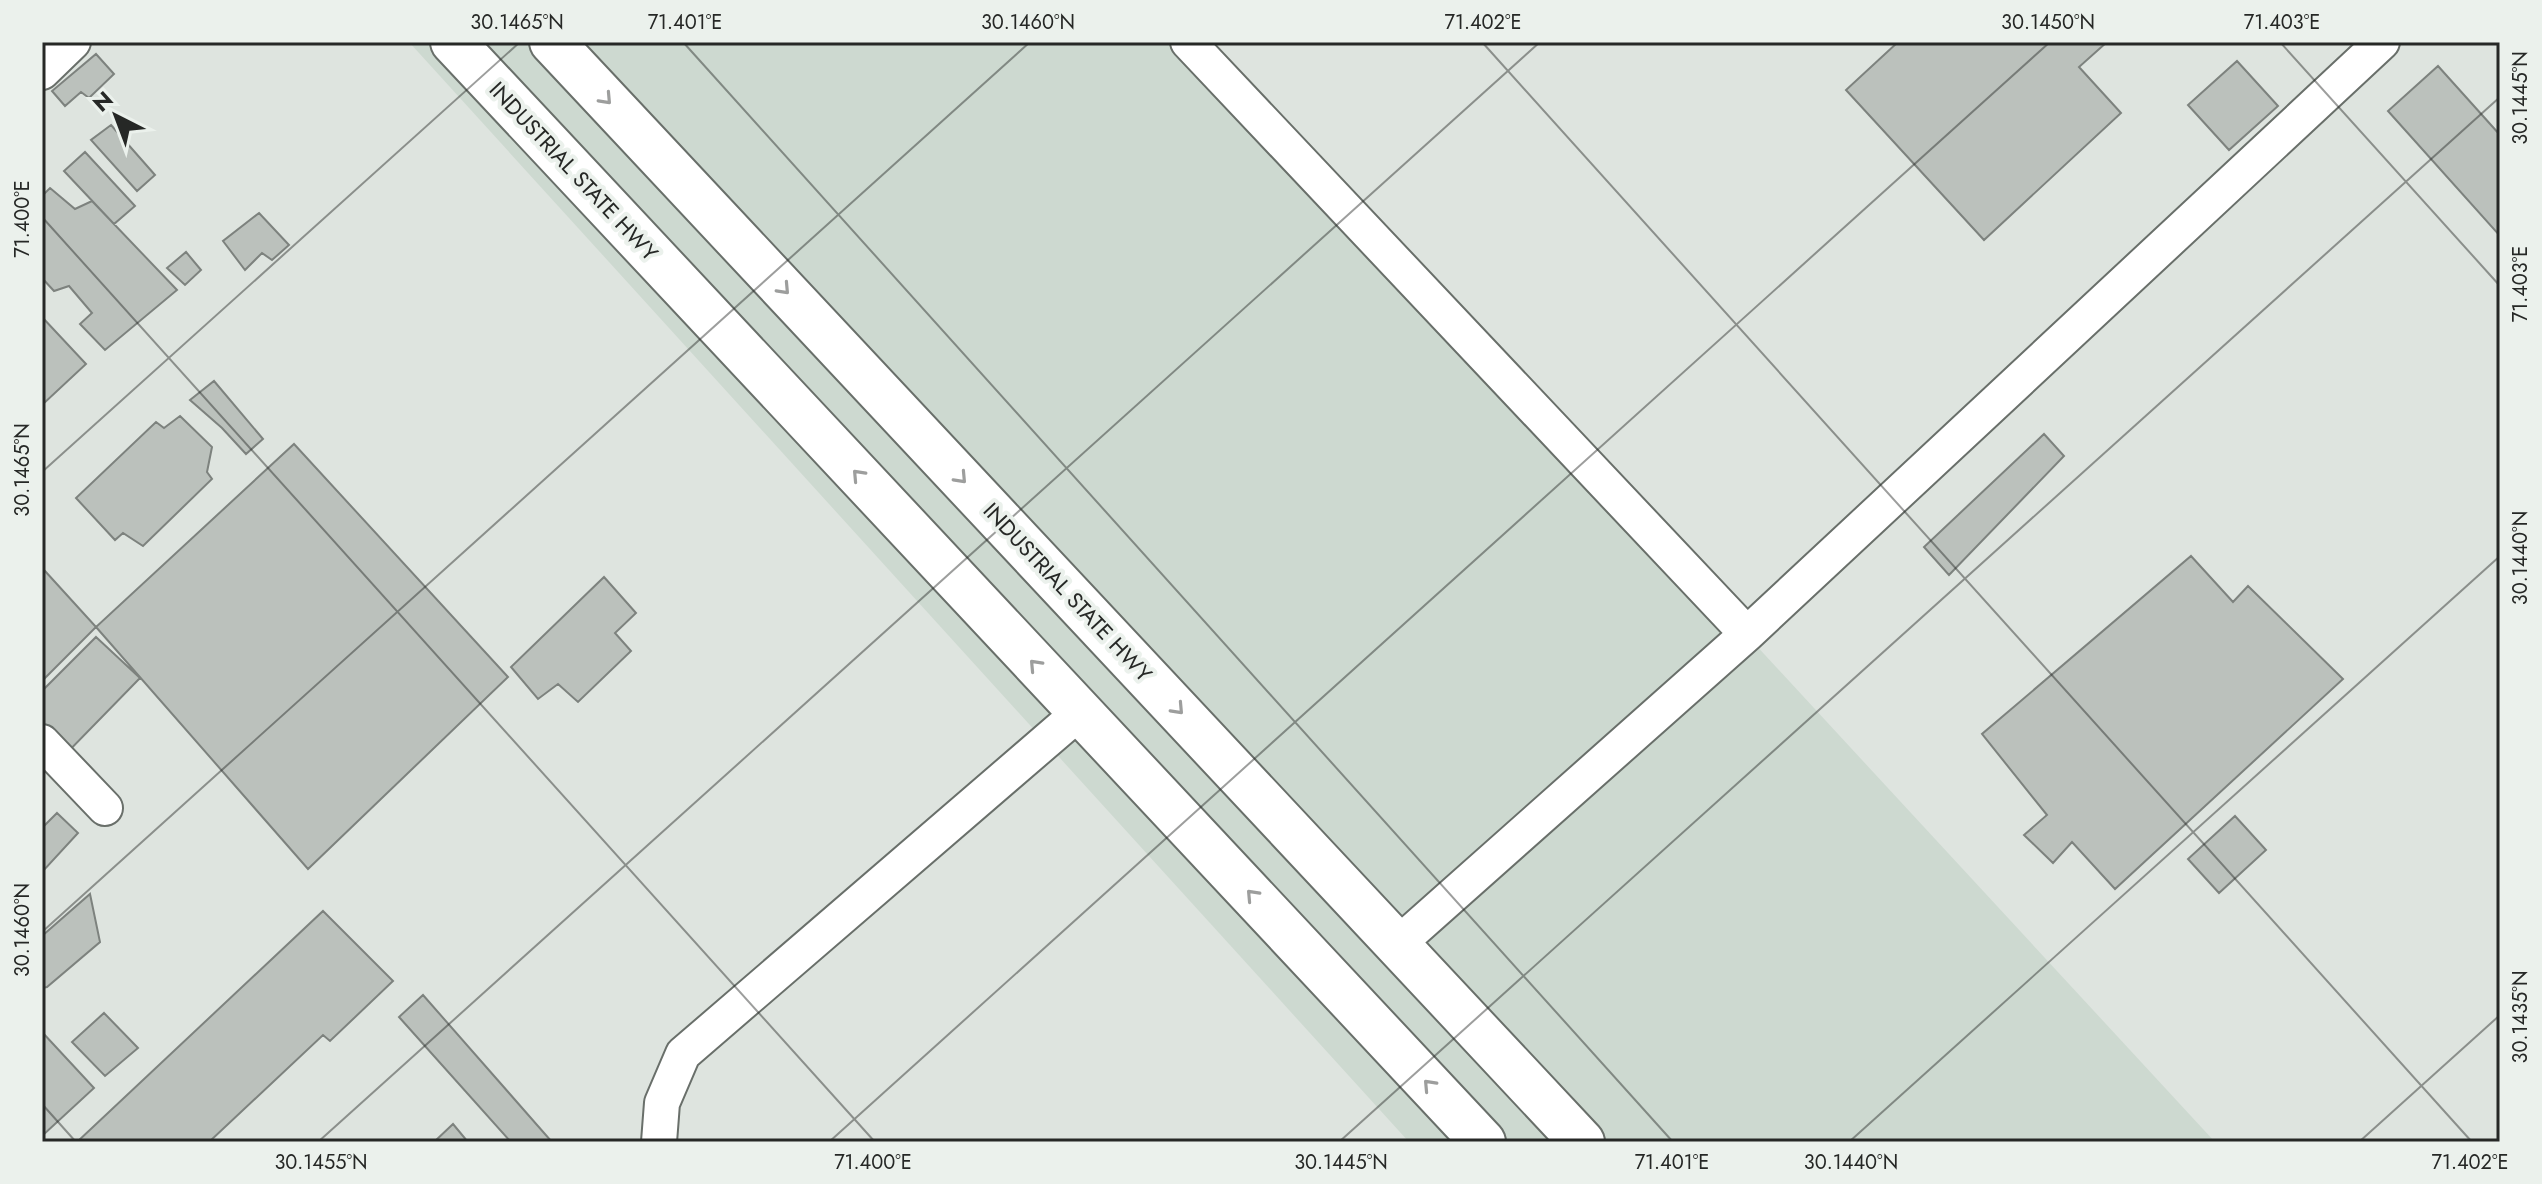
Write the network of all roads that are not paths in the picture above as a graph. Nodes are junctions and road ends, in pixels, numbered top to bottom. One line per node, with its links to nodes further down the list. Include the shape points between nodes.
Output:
1 (73, 42): 6 (street)
2 (453, 42): 8 (main road, INDUSTRIAL STATE HWY, one-way to 2)
3 (552, 42): 11 (main road, INDUSTRIAL STATE HWY, one-way to 11)
4 (1188, 42): 7 (street)
5 (2382, 42): 7 (street)
6 (42, 72)
7 (1747, 634): 11 (street)
8 (1080, 712): 12 (street, via 683,1054 662,1103); 13 (main road, INDUSTRIAL STATE HWY, one-way to 8)
9 (42, 742): 10 (street)
10 (105, 808)
11 (1398, 944): 14 (main road, INDUSTRIAL STATE HWY)
12 (659, 1142)
13 (1483, 1142)
14 (1582, 1142)

